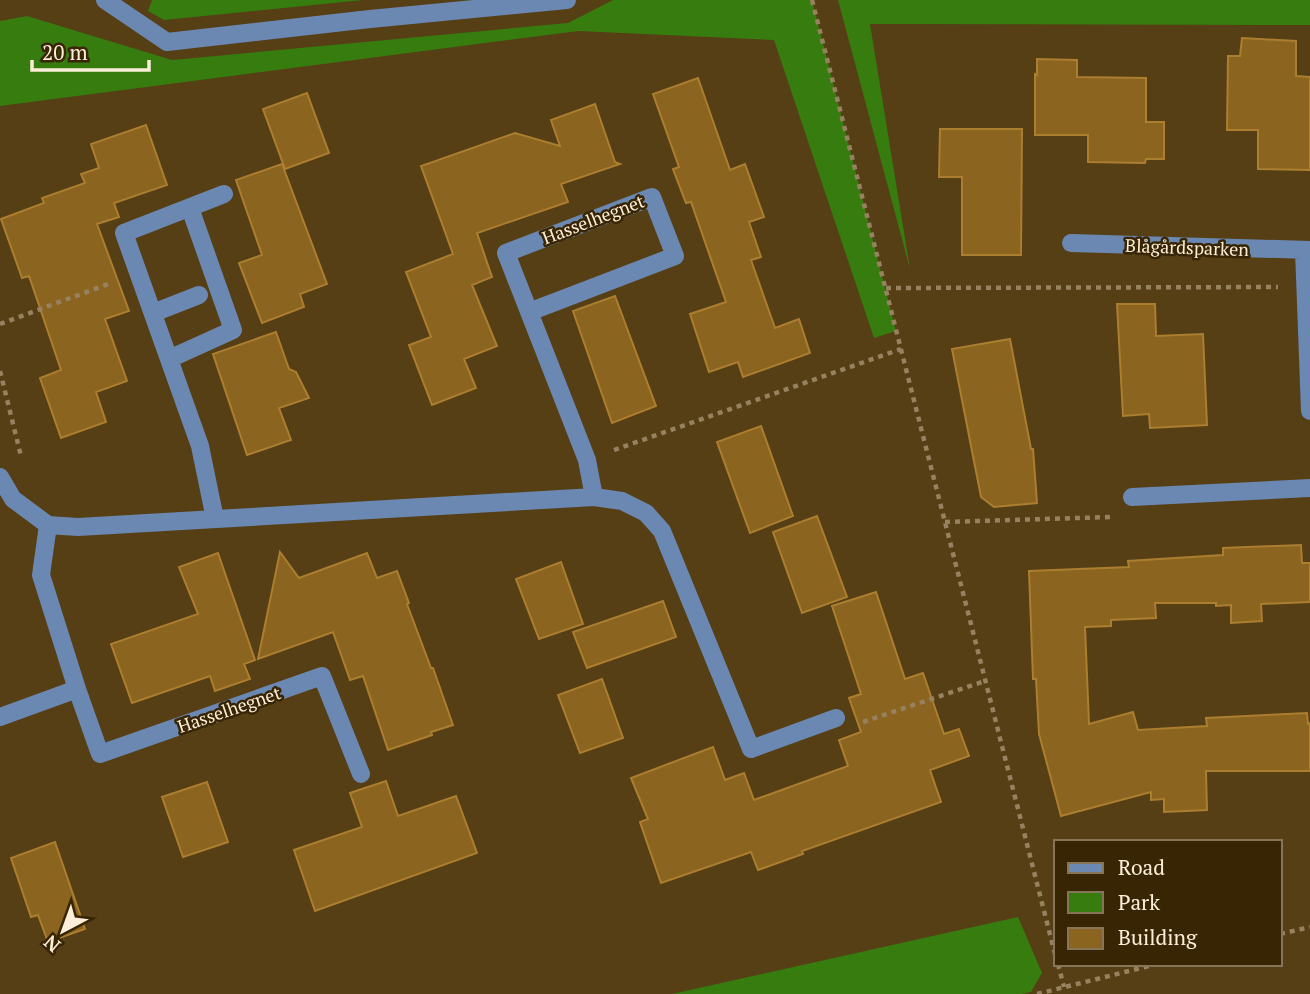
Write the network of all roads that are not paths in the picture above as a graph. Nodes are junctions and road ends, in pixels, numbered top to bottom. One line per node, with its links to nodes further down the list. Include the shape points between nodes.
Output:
1 (105, 0): 2 (street, via 167,42)
2 (567, 0)
3 (224, 194): 4 (street)
4 (190, 208): 9 (street, via 124,233); 10 (street, via 233,330)
5 (1071, 243): 6 (street, Blågårdsparken)
6 (1307, 250): 11 (street, Blågårdsparken)
7 (198, 295): 9 (street)
8 (529, 312): 8 (street, Hasselhegnet, via 675,256 652,197 506,253); 15 (street, Hasselhegnet, via 587,460)
9 (152, 313): 10 (street)
10 (169, 359): 16 (street, via 200,446)
11 (1310, 411)
12 (0, 477): 17 (street, via 13,499)
13 (1310, 488): 14 (street)
14 (1132, 497)
15 (594, 498): 16 (street); 20 (street, via 622,501 646,513 662,531 751,749)
16 (215, 519): 17 (street)
17 (48, 525): 18 (street, Hasselhegnet, via 41,575)
18 (77, 689): 19 (street); 21 (street, Hasselhegnet, via 100,754 322,676)
19 (0, 717)
20 (836, 718)
21 (360, 774)

